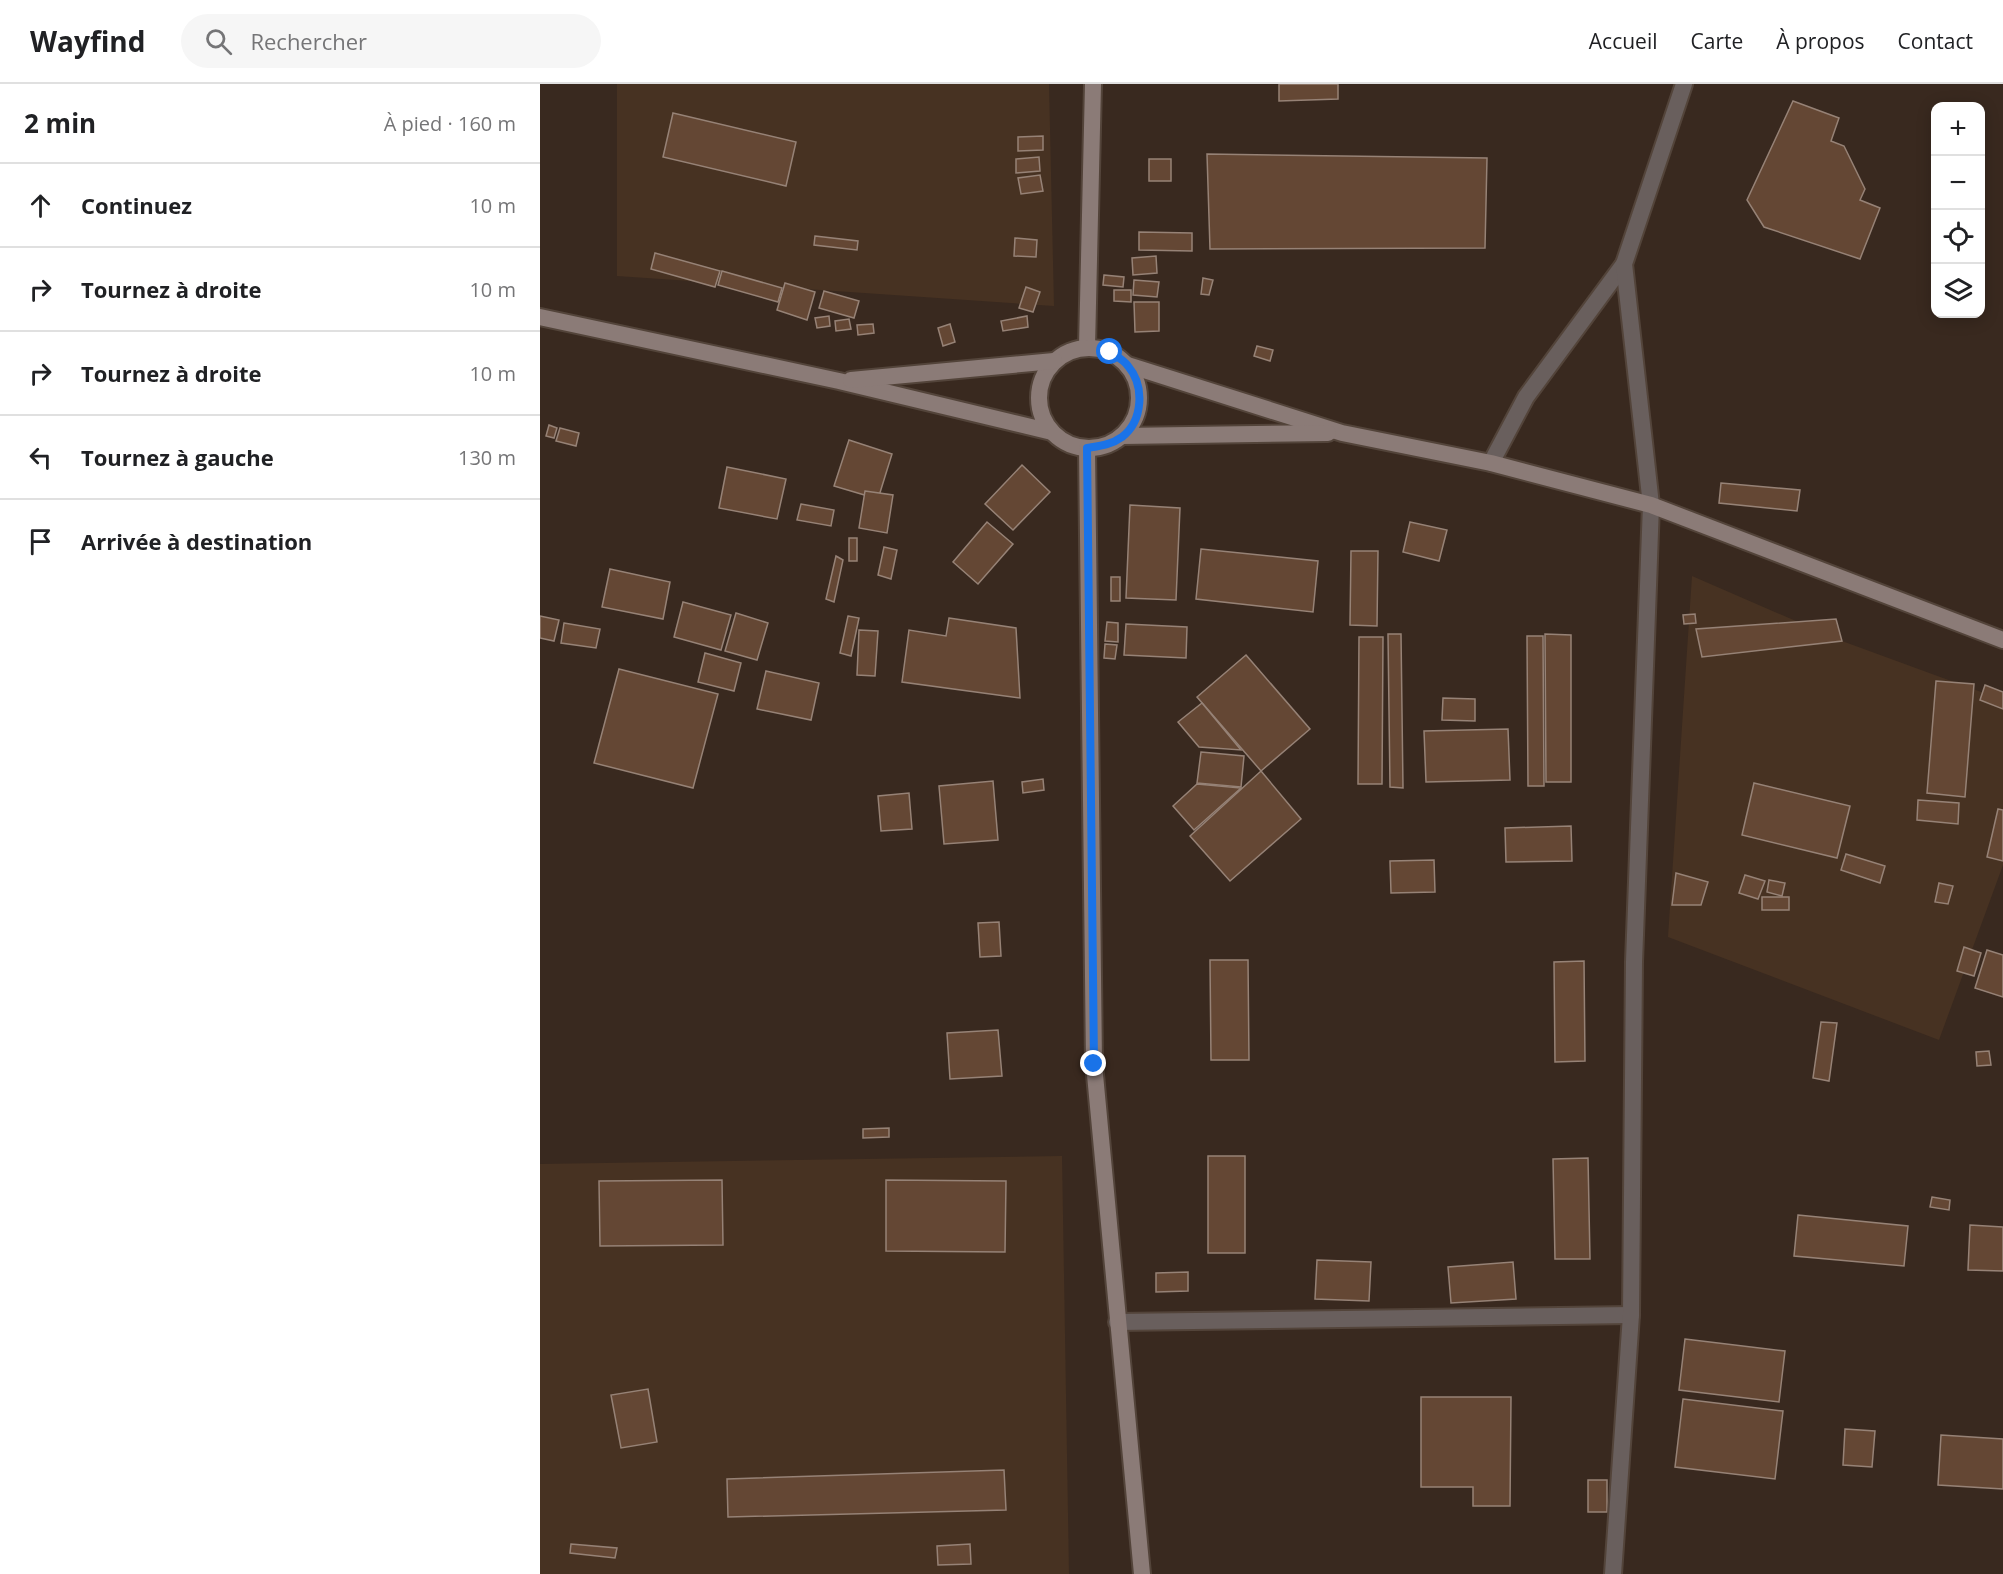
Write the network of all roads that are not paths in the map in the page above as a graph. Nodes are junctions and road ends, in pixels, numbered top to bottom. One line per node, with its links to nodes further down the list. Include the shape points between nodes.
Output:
1 (1093, 84): 5 (main road)
2 (1684, 84): 3 (street)
3 (1624, 264): 13 (street, via 1526,397); 14 (street)
4 (540, 317): 8 (main road)
5 (1088, 347): 6 (main road, via 1070,351); 7 (main road, via 1110,352)
6 (1054, 361): 8 (main road); 9 (main road, via 1043,377 1038,396 1041,415)
7 (1128, 365): 10 (main road); 11 (main road, via 1140,394 1136,417)
8 (838, 381): 9 (main road)
9 (1052, 432): 12 (main road, via 1068,443)
10 (1342, 433): 11 (main road); 13 (main road)
11 (1122, 436): 12 (main road, via 1106,445)
12 (1087, 448): 17 (main road, via 1094,1064)
13 (1491, 463): 14 (main road)
14 (1652, 505): 15 (main road); 16 (street, via 1634,962)
15 (2003, 640)
16 (1631, 1315): 17 (street); 19 (street)
17 (1117, 1322): 18 (main road)
18 (1142, 1574)
19 (1613, 1574)

